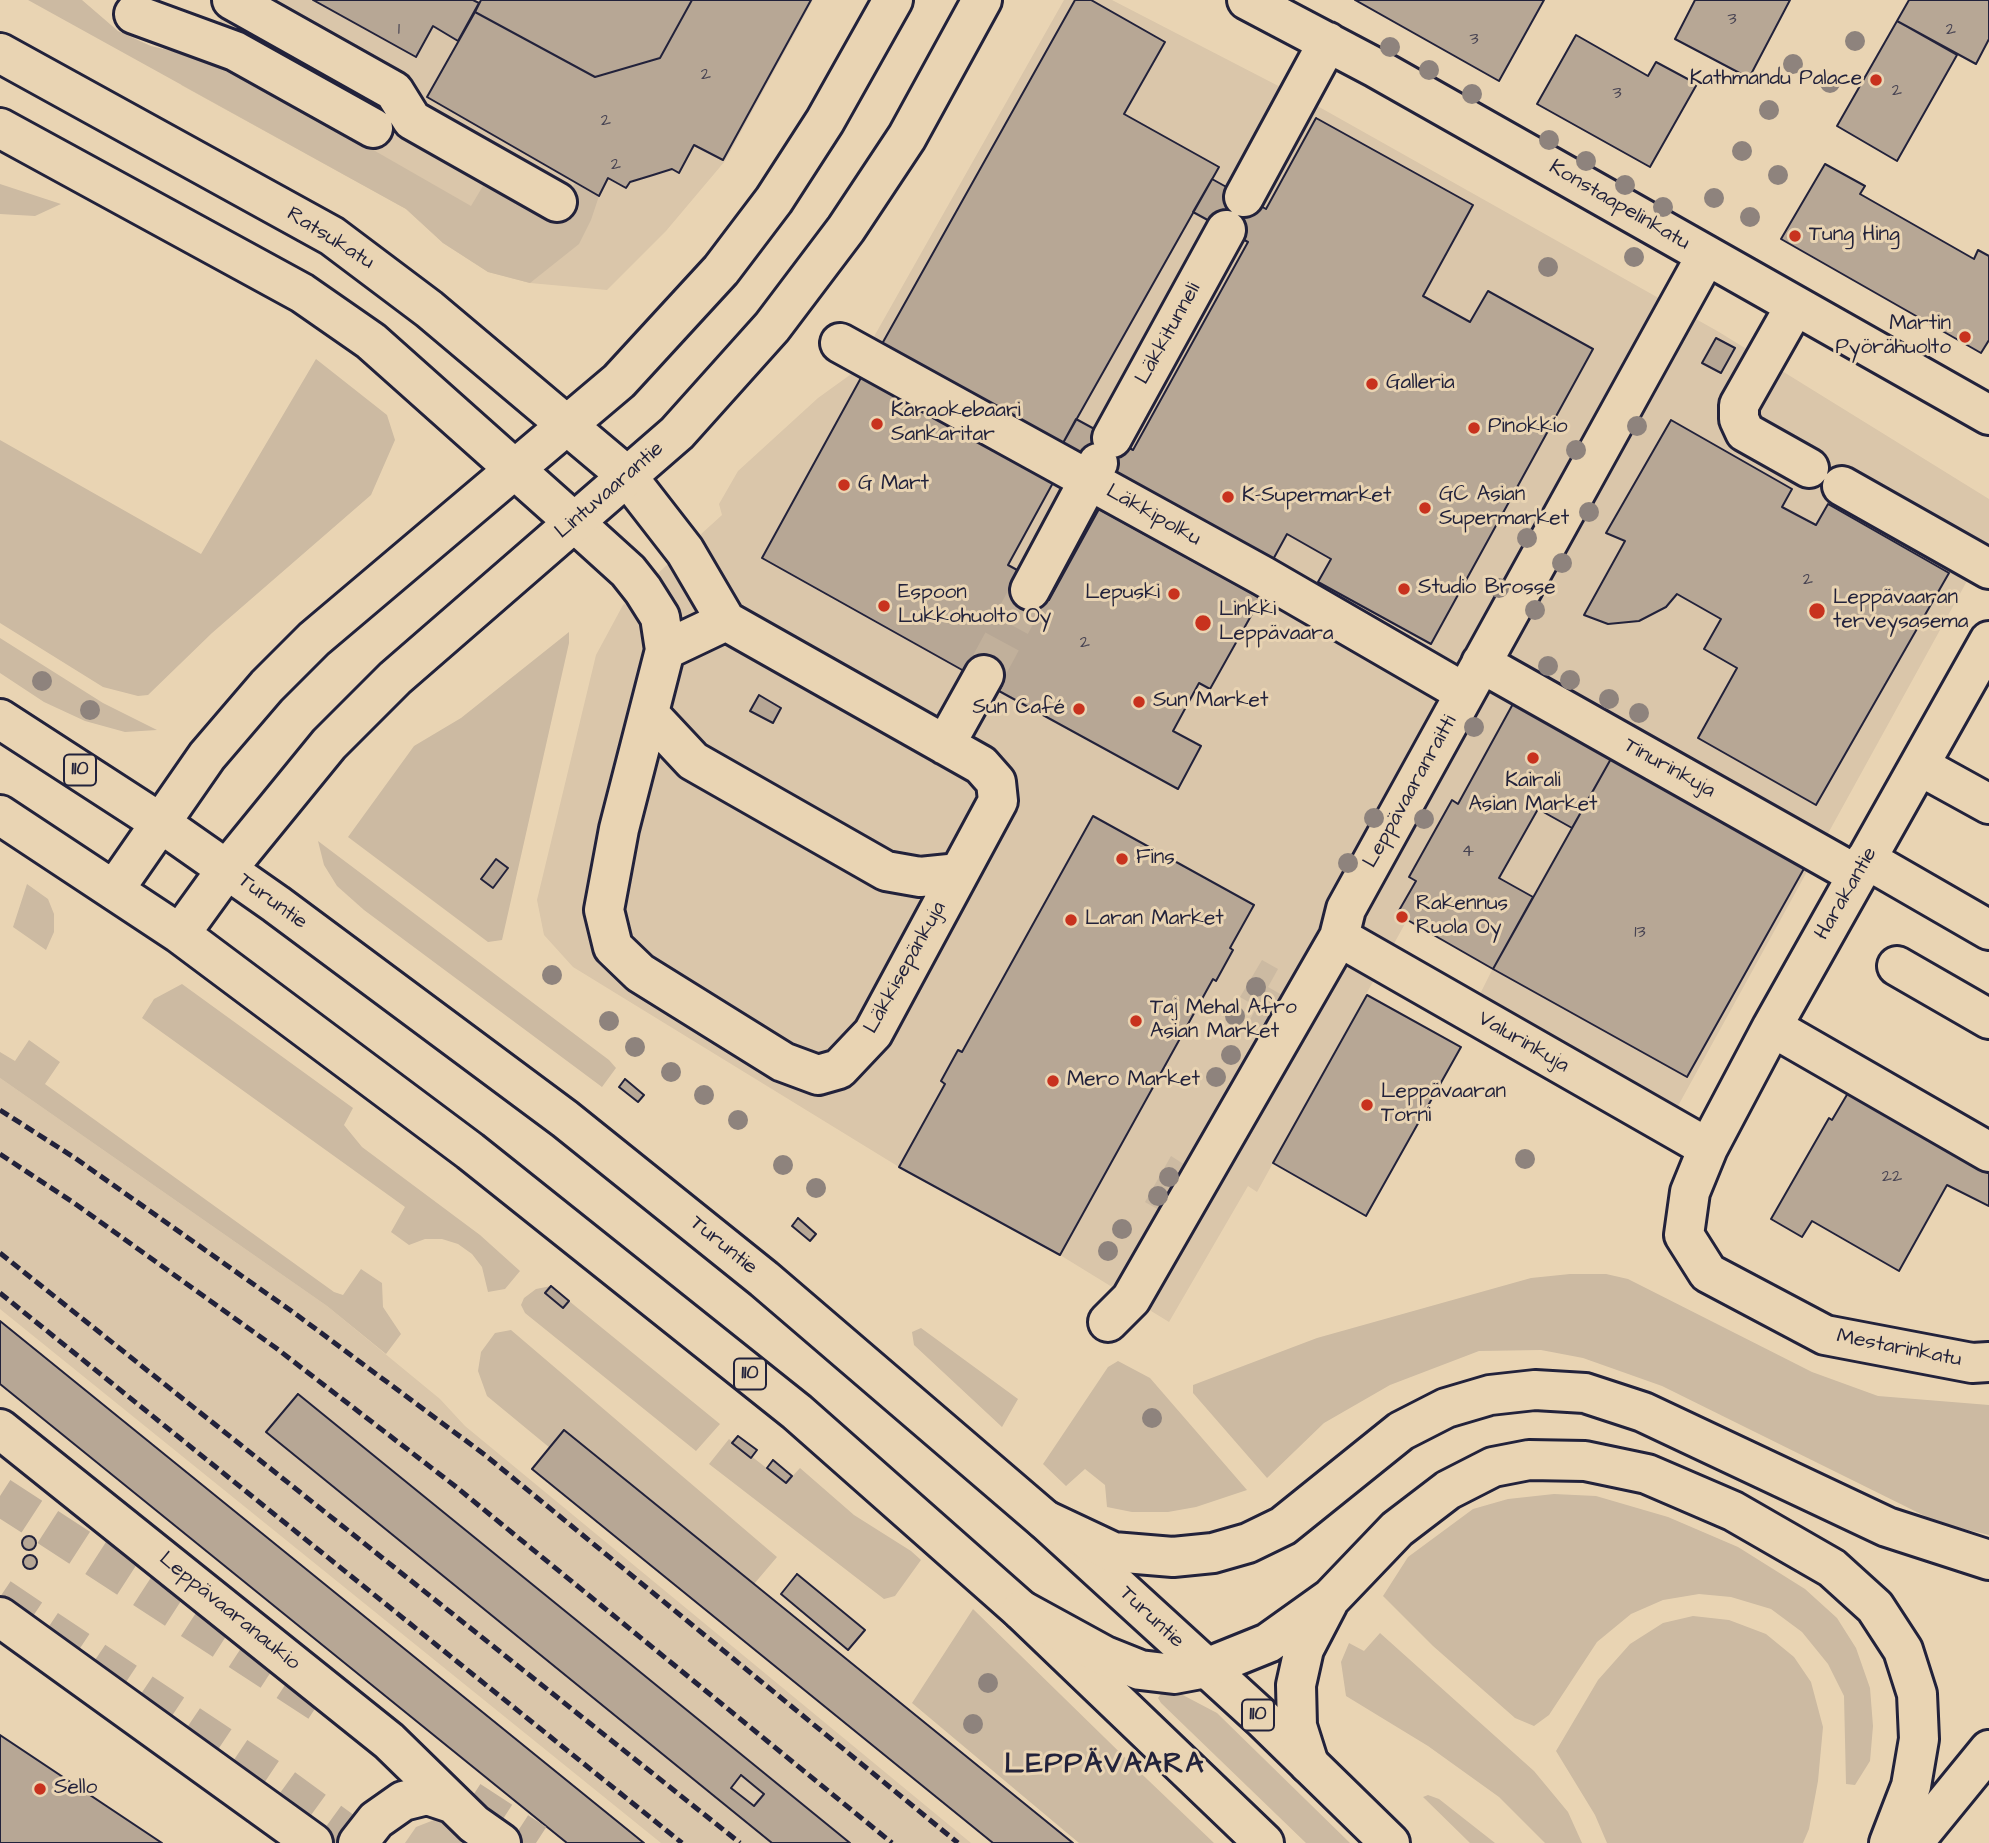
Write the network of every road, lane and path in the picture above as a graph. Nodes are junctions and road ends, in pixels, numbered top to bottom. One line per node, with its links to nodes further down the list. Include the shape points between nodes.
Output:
1 (232, 0): 11 (main road, via 394,90 412,120)
2 (892, 0): 17 (main road, via 825,121 721,270 638,363)
3 (982, 0): 21 (main road, Lintuvaarantie, via 907,137 846,229 772,327 677,433)
4 (1247, 0): 6 (main road, Konstaapelinkatu)
5 (132, 5): 9 (main road, via 234,51)
6 (1328, 42): 10 (main road); 13 (main road, Konstaapelinkatu)
7 (0, 53): 17 (main road, Ratsukatu, via 332,236 384,272)
8 (0, 128): 20 (main road, via 302,293 371,341)
9 (373, 128)
10 (1244, 197)
11 (557, 202)
12 (1226, 230): 18 (main road, Läkkitunneli)
13 (1706, 256): 14 (main road, Konstaapelinkatu); 30 (main road, Leppävaaranraitti)
14 (1795, 306): 16 (main road, Konstaapelinkatu); 19 (main road, via 1739,405 1739,419 1745,432)
15 (840, 343): 18 (main road, Läkkipolku)
16 (1989, 415)
17 (569, 425): 20 (main road); 21 (main road, Ratsukatu)
18 (1100, 461): 25 (main road, Läkkitunneli); 30 (main road, Läkkipolku)
19 (1809, 468)
20 (517, 471): 23 (main road); 37 (main road, via 314,639 219,741)
21 (626, 475): 23 (main road, Lintuvaarantie); 26 (main road, via 685,551)
22 (1842, 486): 24 (main road)
23 (575, 523): 28 (main road, Läkkisepänkuja, via 643,590 660,617); 39 (main road, Lintuvaarantie, via 394,678 329,744)
24 (1989, 569)
25 (1030, 590)
26 (726, 621): 28 (main road); 33 (main road, Läkkisepänkuja)
27 (1989, 641): 34 (main road, Harakantie)
28 (665, 650): 31 (main road, Läkkisepänkuja)
29 (984, 675): 33 (main road)
30 (1473, 678): 38 (main road, Tinurinkuja); 44 (main road, Leppävaaranraitti, via 1346,909)
31 (649, 714): 40 (main road, via 693,761 886,871 920,877); 40 (main road, Läkkisepänkuja, via 604,909 613,947 640,973 783,1062 818,1075 839,1069 873,1033)
32 (0, 719): 37 (main road, Turuntie / 110)
33 (945, 745): 40 (main road, Läkkisepänkuja, via 981,765 996,782 998,802)
34 (1920, 766): 35 (main road); 38 (main road, Harakantie)
35 (1989, 804)
36 (0, 815): 41 (main road, 110)
37 (159, 822): 39 (main road, Turuntie / 110); 41 (main road)
38 (1862, 867): 42 (main road, Tinurinkuja); 47 (main road, Harakantie)
39 (227, 869): 43 (main road, Lintuvaarantie); 53 (main road, Turuntie / 110, via 565,1119 764,1279)
40 (959, 873)
41 (114, 890): 43 (main road, 110)
42 (1989, 930)
43 (180, 934): 56 (main road, 110, via 470,1151 797,1412)
44 (1339, 937): 48 (main road, Valurinkuja); 50 (main road, Leppävaaranraitti, via 1131,1299)
45 (1898, 966): 46 (main road)
46 (1989, 1019)
47 (1772, 1027): 48 (main road, Harakantie); 49 (main road)
48 (1708, 1148): 51 (main road, Mestarinkatu, via 1690,1192 1684,1235 1708,1273 1825,1335 1972,1363)
49 (1989, 1152)
50 (1108, 1322)
51 (1989, 1362)
52 (0, 1429): 61 (main road, Leppävaaranaukio, via 379,1733)
53 (1045, 1520): 54 (main road, via 1112,1552 1149,1556 1213,1553 1283,1526 1401,1431 1446,1408 1490,1395 1535,1390 1585,1393 1643,1412 1887,1527); 58 (main road, Turuntie / 110)
54 (1989, 1560)
55 (1331, 1598): 58 (main road, via 1268,1643); 60 (main road, via 1304,1649 1296,1685 1297,1726); 67 (main road, via 1397,1529 1448,1490 1493,1467 1529,1460 1585,1461 1647,1474 1733,1511 1832,1568 1875,1607 1903,1650 1917,1694 1919,1739 1911,1786)
56 (1021, 1610): 58 (main road, via 1140,1670 1174,1674); 65 (main road, 110)
57 (0, 1617): 63 (main road)
58 (1206, 1668): 60 (main road, Turuntie / 110)
59 (1989, 1750): 68 (main road)
60 (1309, 1764): 66 (main road, Turuntie / 110)
61 (451, 1803): 62 (main road, Leppävaaranaukio); 64 (main road, via 427,1795 403,1801 376,1821)
62 (490, 1839)
63 (313, 1843)
64 (358, 1843)
65 (1264, 1843)
66 (1390, 1843)
67 (1889, 1843)
68 (1913, 1843)

